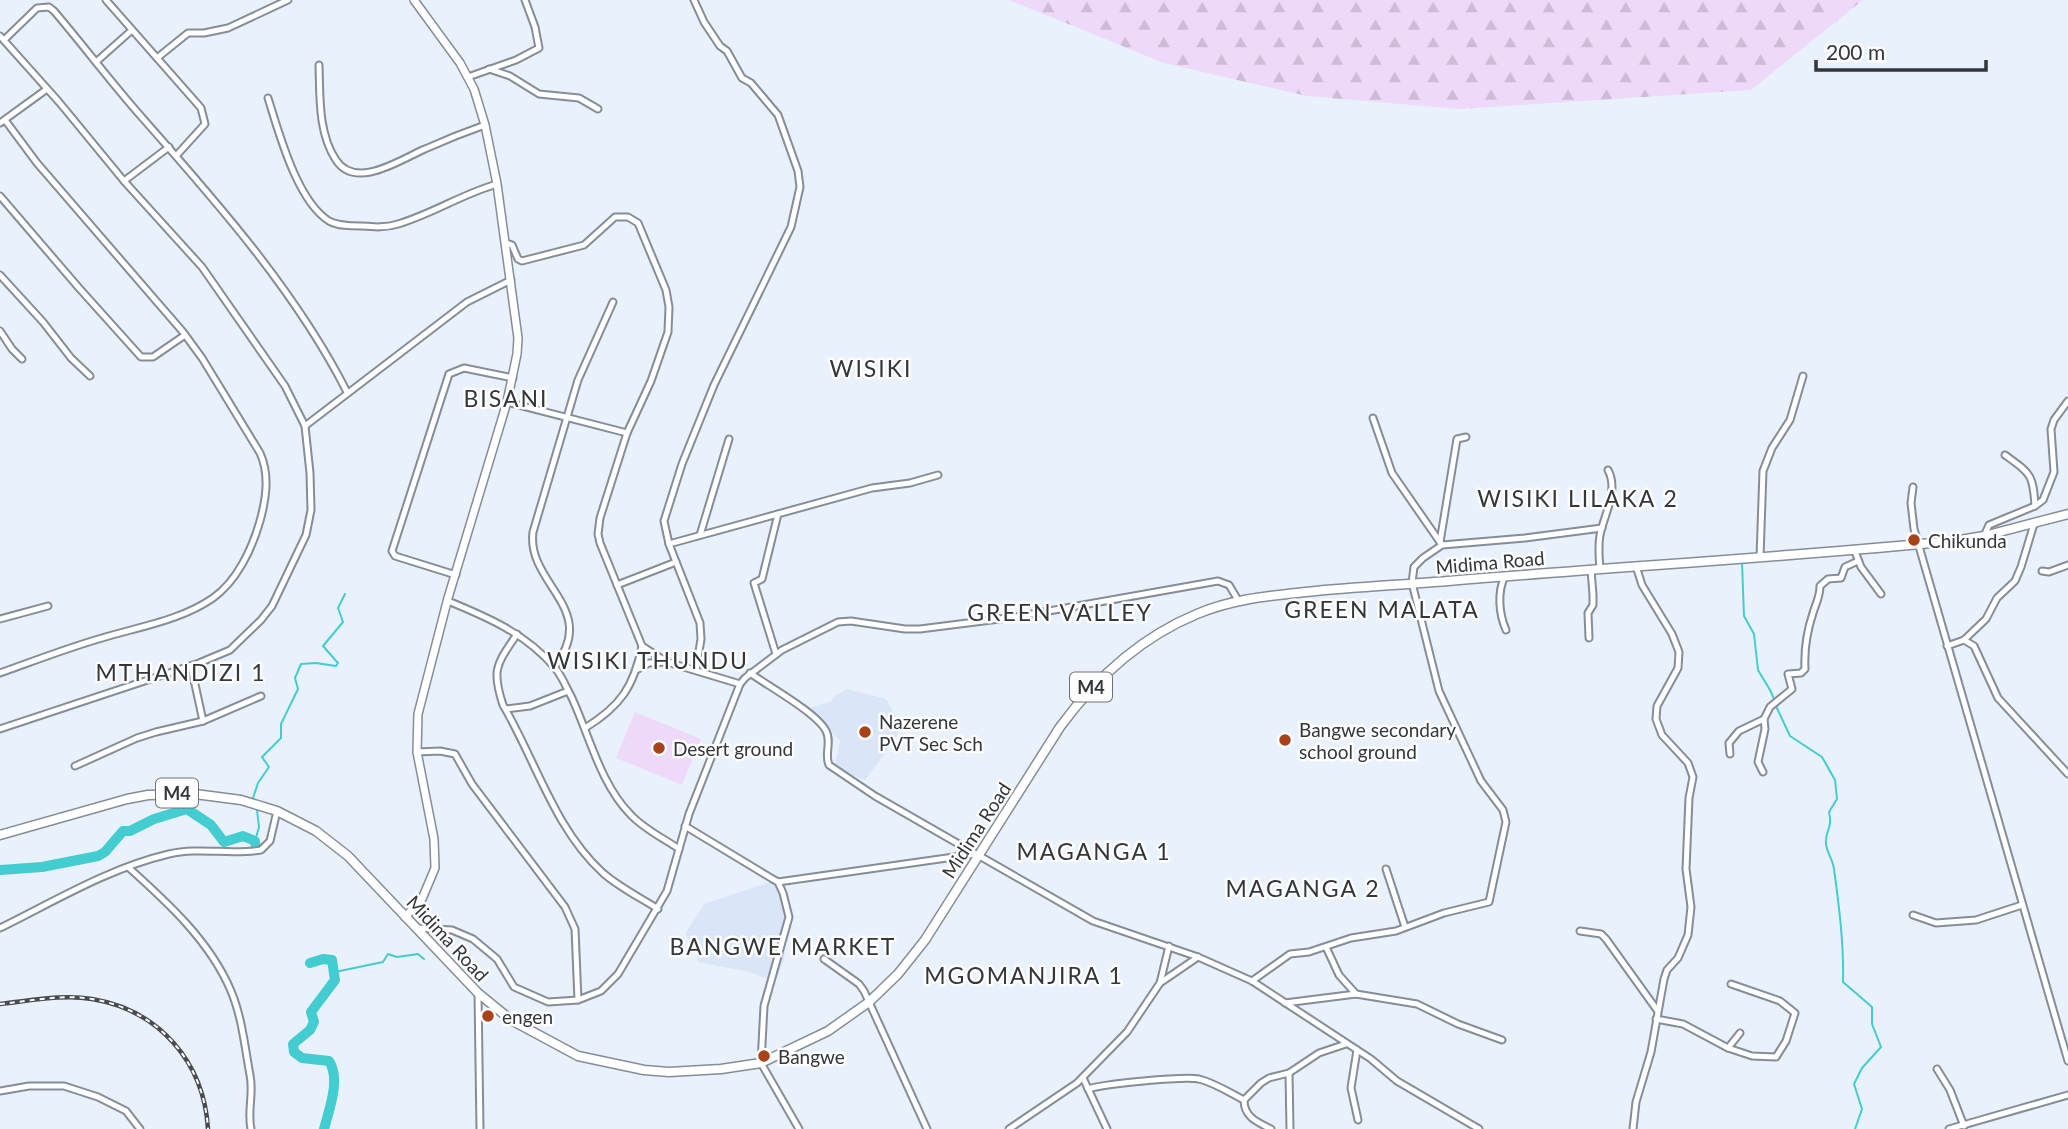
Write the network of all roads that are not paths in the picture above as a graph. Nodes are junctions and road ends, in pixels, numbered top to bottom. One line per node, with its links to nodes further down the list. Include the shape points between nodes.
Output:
1 (107, 0): 6 (street)
2 (288, 0): 8 (street, via 214,32 188,33)
3 (414, 0): 12 (street)
4 (525, 0): 11 (street, via 539,48)
5 (694, 0): 54 (street, via 742,78 778,115 800,187 791,227 714,385 682,464 664,521)
6 (132, 30): 8 (street); 9 (street)
7 (2, 38): 9 (street, via 37,8 49,7); 13 (street)
8 (157, 58): 19 (street, via 199,103 205,118 202,130)
9 (96, 62): 18 (street)
10 (319, 65): 17 (street, via 323,126 336,161 347,169 383,170)
11 (489, 69): 12 (street); 15 (street, via 539,94 579,98)
12 (468, 77): 17 (street)
13 (47, 89): 16 (street); 20 (street)
14 (268, 98): 21 (street, via 298,183 328,220 388,227)
15 (598, 109)
16 (1, 122): 28 (street)
17 (485, 125): 21 (street)
18 (169, 147): 19 (street); 20 (street)
19 (176, 156): 33 (street, via 215,199 303,318)
20 (124, 181): 38 (street, via 209,276 285,386)
21 (497, 184): 23 (street)
22 (0, 196): 28 (street, via 141,357 153,357)
23 (506, 243): 25 (street); 39 (street, via 522,261 580,247 615,217 638,223 666,290 669,316 660,358)
24 (0, 275): 30 (street)
25 (511, 280): 32 (street, via 518,338); 33 (street, via 467,302)
26 (613, 302): 36 (street, via 578,380)
27 (0, 331): 29 (street)
28 (185, 335): 85 (street, via 265,466 261,517 242,562 214,597 191,609)
29 (22, 359)
30 (90, 376)
31 (1803, 376): 57 (street, via 1790,420 1763,471)
32 (513, 378): 35 (street); 64 (street, via 464,368 449,374 392,551)
33 (347, 392): 38 (street)
34 (2068, 401): 46 (street, via 2051,429 2055,461 2051,483)
35 (507, 402): 36 (street); 64 (street)
36 (568, 416): 39 (street); 82 (street, via 532,539 537,560 571,629 567,649)
37 (1373, 418): 53 (street, via 1395,480)
38 (305, 426): 81 (street, via 311,510 306,535 261,620 230,650)
39 (627, 433): 67 (street, via 598,526)
40 (1466, 437): 53 (street, via 1457,439)
41 (729, 439): 51 (street)
42 (2005, 454): 46 (street, via 2034,480)
43 (1608, 470): 50 (street, via 1612,481)
44 (937, 475): 47 (street)
45 (1913, 487): 55 (street, via 1913,522)
46 (2035, 506): 52 (street, via 1993,522)
47 (778, 514): 51 (street); 79 (street, via 762,579 754,583)
48 (2068, 514): 49 (main road, Midima Road / M4)
49 (2034, 524): 52 (main road, Midima Road / M4); 76 (street, via 2018,575 1986,619)
50 (1602, 528): 53 (street); 62 (street)
51 (700, 535): 54 (street)
52 (1984, 537): 55 (main road, Midima Road / M4)
53 (1441, 543): 66 (street, via 1414,567)
54 (669, 544): 59 (street)
55 (1920, 544): 56 (main road, Midima Road / M4); 78 (street)
56 (1853, 548): 57 (main road, Midima Road / M4); 58 (street)
57 (1760, 557): 61 (main road, Midima Road / M4)
58 (1858, 561): 68 (street); 91 (street, via 1845,567 1841,578 1828,579 1820,586 1807,633 1805,669 1787,674 1791,689 1770,707)
59 (676, 562): 67 (street); 84 (street, via 700,623)
60 (2068, 565): 63 (street)
61 (1636, 566): 62 (main road, Midima Road / M4); 128 (street, via 1679,652 1678,668 1655,713 1658,727 1688,763 1693,777 1686,869 1689,925 1678,958 1665,974)
62 (1595, 569): 65 (main road, Midima Road / M4); 75 (street)
63 (2042, 570)
64 (456, 575): 70 (street)
65 (1505, 576): 66 (main road, Midima Road / M4); 73 (street, via 1500,602)
66 (1412, 583): 69 (main road, Midima Road / M4); 112 (street, via 1439,691 1480,781 1503,810 1506,822 1489,902)
67 (617, 585): 77 (street)
68 (1881, 594)
69 (1238, 600): 79 (street, via 1229,585 1218,581 920,629 851,621 831,624); 104 (main road, Midima Road / M4, via 1166,630 1098,680 1060,727)
70 (447, 601): 74 (street); 95 (street, via 418,713)
71 (48, 606): 72 (street)
72 (0, 619)
73 (1506, 630)
74 (517, 634): 82 (street); 90 (street, via 496,670)
75 (1589, 638)
76 (1964, 640): 78 (street); 99 (street, via 1974,646 1998,698)
77 (642, 646): 80 (street); 83 (street)
78 (1947, 646): 108 (street)
79 (776, 654): 86 (street)
80 (667, 662): 83 (street, via 649,663); 84 (street)
81 (191, 666): 92 (street); 94 (street)
82 (554, 667): 88 (street)
83 (636, 670): 93 (street, via 620,701)
84 (696, 670): 87 (street)
85 (0, 673)
86 (750, 673): 87 (street); 104 (street, via 824,729 831,767)
87 (740, 684): 101 (street)
88 (568, 691): 90 (street, via 530,706); 93 (street)
89 (261, 696): 92 (street)
90 (506, 709): 109 (street, via 562,824 576,843 607,876)
91 (1764, 719): 96 (street, via 1739,731 1729,743); 98 (street, via 1758,762)
92 (204, 721): 97 (street, via 156,732)
93 (585, 727): 103 (street, via 623,806)
94 (0, 729)
95 (417, 752): 111 (street, via 435,868 422,899); 125 (street, via 455,754 565,907 575,929)
96 (1730, 754)
97 (75, 766)
98 (1763, 772)
99 (2068, 774)
100 (277, 811): 102 (main road, Midima Road / M4, via 222,796 171,793 127,799); 105 (street, via 270,841 261,850 187,851); 111 (main road, Midima Road / M4, via 316,831 348,856)
101 (685, 826): 103 (street); 107 (street)
102 (0, 835)
103 (679, 849): 109 (street)
104 (977, 854): 107 (street); 116 (street, via 1093,921); 126 (main road, Midima Road / M4, via 925,940)
105 (128, 867): 113 (street); 147 (street, via 181,918 215,961 232,992 250,1074)
106 (1386, 869): 112 (street)
107 (778, 882): 136 (street, via 789,917 764,1006)
108 (2022, 905): 110 (street, via 1976,920 1936,923); 135 (street)
109 (657, 909): 125 (street, via 618,974 601,991)
110 (1913, 915)
111 (405, 917): 114 (main road, Midima Road / M4)
112 (1405, 927): 117 (street)
113 (0, 928)
114 (416, 928): 123 (main road, Midima Road / M4); 125 (street, via 452,930 473,939 497,959 514,987 548,1002)
115 (1580, 932): 128 (street, via 1601,934 1606,939)
116 (1169, 946): 118 (street); 121 (street)
117 (1326, 947): 120 (street, via 1283,956); 124 (street, via 1339,975)
118 (1198, 957): 120 (street); 121 (street)
119 (824, 959): 126 (street, via 859,984)
120 (1252, 981): 127 (street)
121 (1160, 984): 139 (street, via 1127,1032)
122 (1731, 984): 133 (street, via 1780,1002 1795,1013 1776,1057)
123 (478, 993): 136 (main road, Midima Road / M4, via 510,1020 578,1056 669,1072); 148 (street)
124 (1356, 994): 127 (street); 131 (street, via 1426,1006)
125 (578, 1000)
126 (869, 1002): 136 (main road, Midima Road / M4, via 828,1031); 150 (street)
127 (1285, 1003): 132 (street)
128 (1657, 1011): 129 (street)
129 (1656, 1019): 133 (street, via 1683,1024); 156 (street)
130 (1740, 1033): 133 (street)
131 (1502, 1040)
132 (1346, 1044): 134 (street); 138 (street, via 1319,1053)
133 (1728, 1048)
134 (1357, 1050): 144 (street, via 1351,1088); 155 (street, via 1403,1085)
135 (2068, 1061)
136 (761, 1063): 149 (street)
137 (1937, 1069): 145 (street)
138 (1289, 1073): 143 (street, via 1261,1083); 154 (street)
139 (1083, 1078): 140 (street); 151 (street)
140 (1088, 1089): 143 (street, via 1189,1078); 152 (street)
141 (0, 1091): 146 (street, via 64,1086 126,1111)
142 (2068, 1095): 145 (street)
143 (1244, 1100): 153 (street, via 1248,1115)
144 (1359, 1119)
145 (1964, 1126): 157 (street)
146 (140, 1129)
147 (251, 1129)
148 (480, 1129)
149 (799, 1129)
150 (928, 1129)
151 (1009, 1129)
152 (1107, 1129)
153 (1271, 1129)
154 (1290, 1129)
155 (1479, 1129)
156 (1633, 1129)
157 (1949, 1129)

